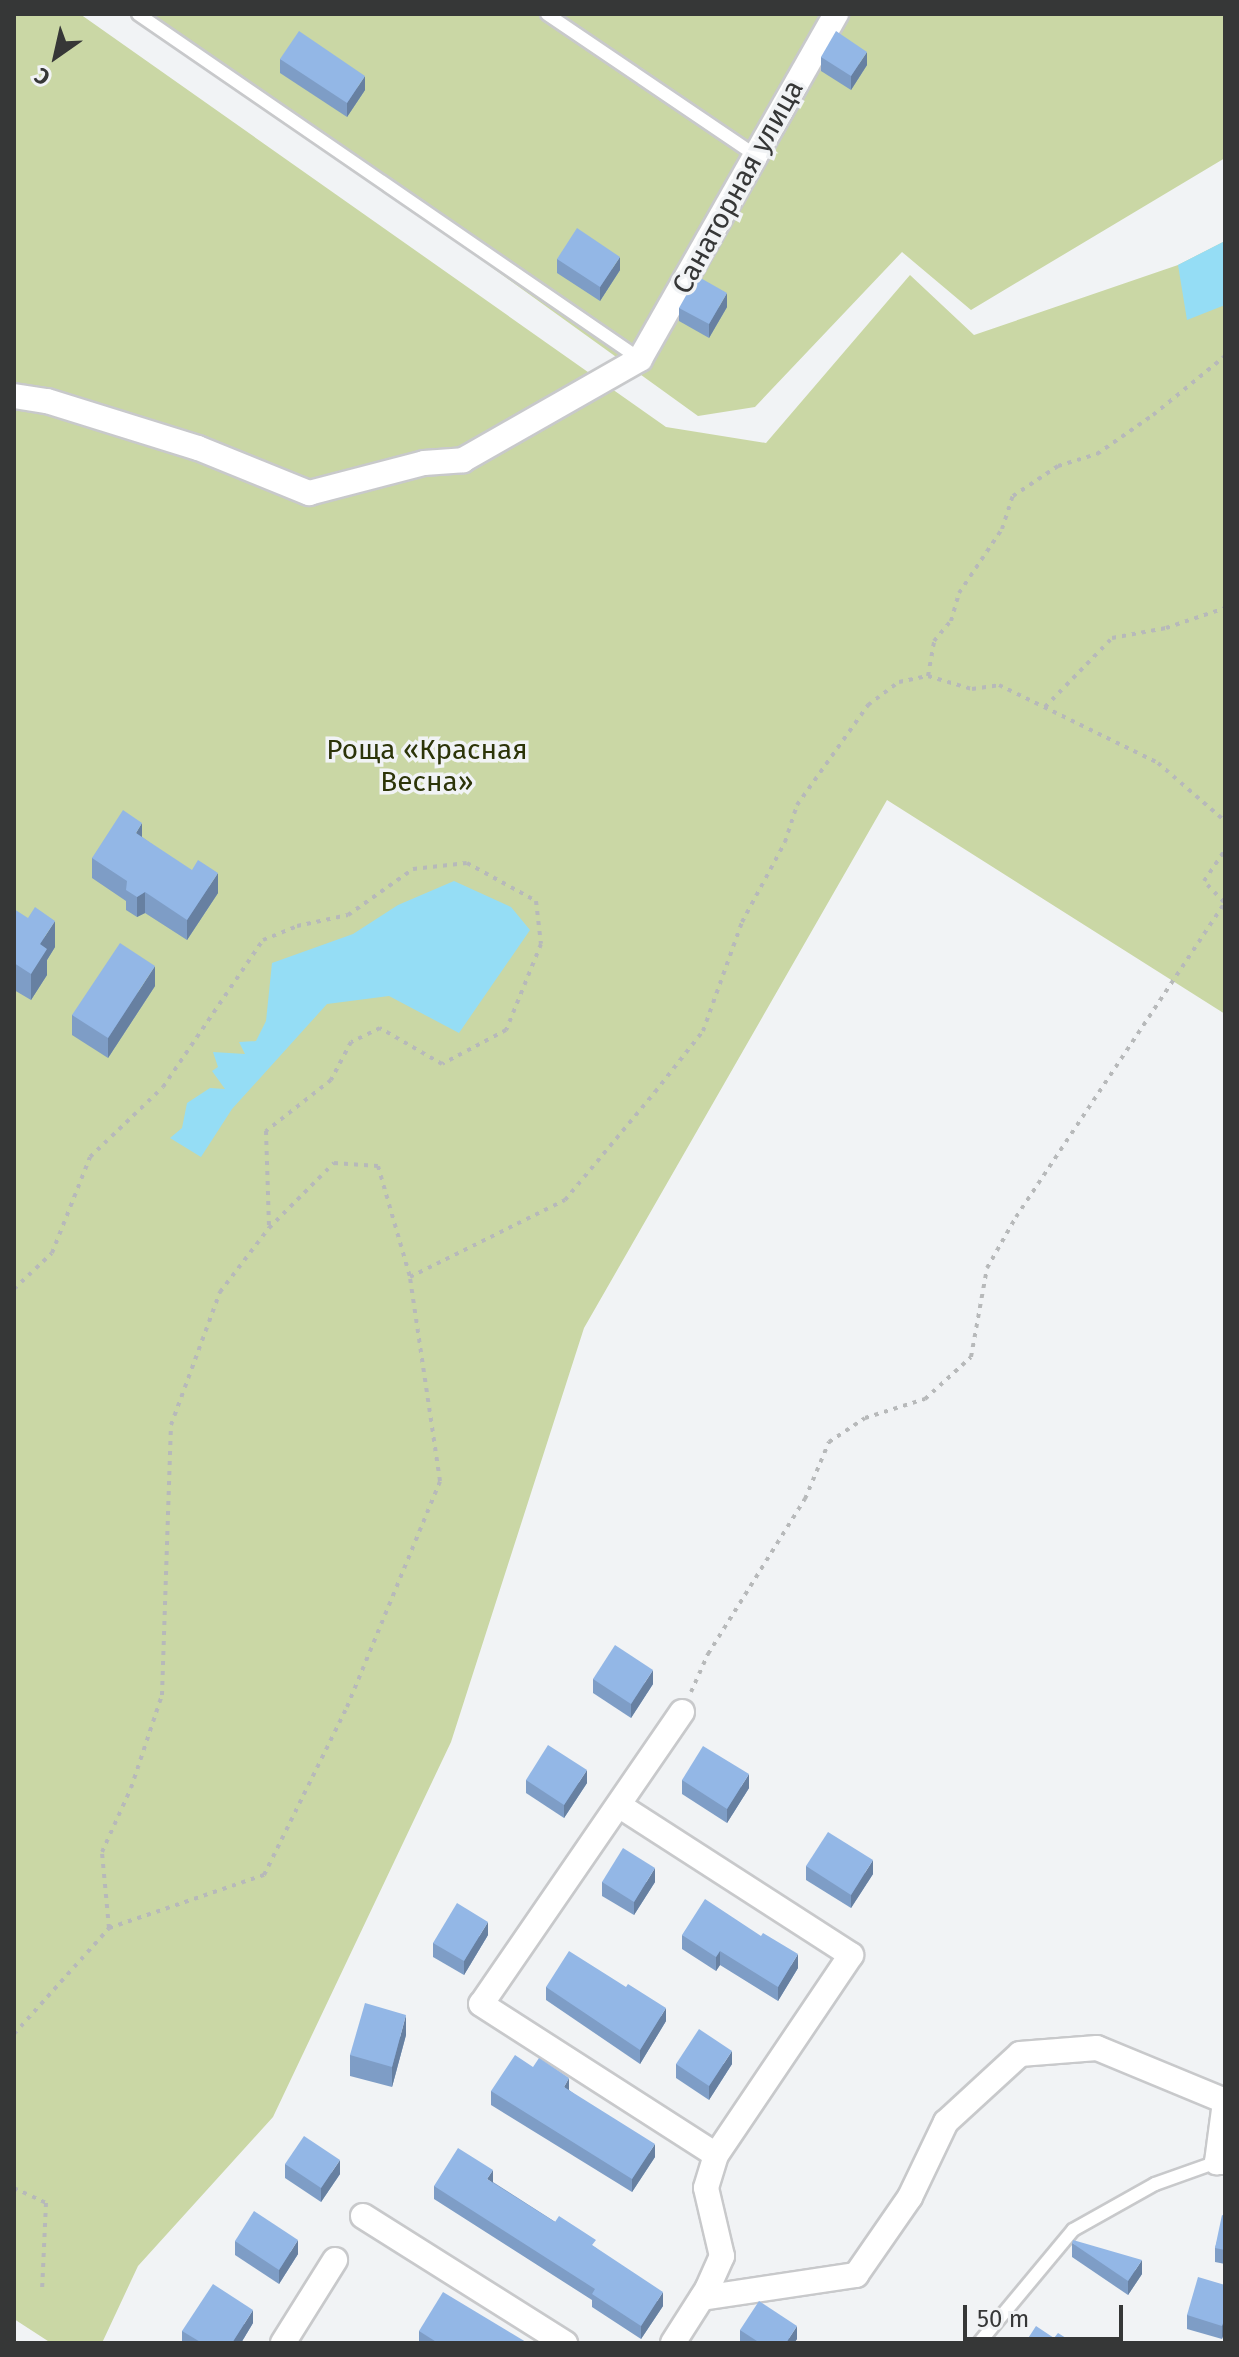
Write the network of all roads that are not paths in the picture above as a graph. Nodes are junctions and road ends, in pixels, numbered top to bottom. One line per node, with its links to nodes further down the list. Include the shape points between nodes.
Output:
1 (138, 14): 5 (lane)
2 (547, 14): 4 (lane)
3 (836, 14): 4 (street, Санаторная улица)
4 (754, 154): 5 (street, Санаторная улица)
5 (640, 359): 6 (street, via 463,460 424,463 309,493 198,448 47,401)
6 (14, 396)
7 (682, 1712): 8 (street)
8 (620, 1806): 10 (street, via 851,1955); 10 (street, via 481,2004)
9 (1225, 2102): 11 (street); 14 (street, via 1097,2048 1020,2054 946,2122 910,2197 856,2275)
10 (716, 2155): 14 (street, via 706,2188 722,2256)
11 (1221, 2162): 18 (lane, via 1155,2184 1073,2230)
12 (363, 2216): 16 (street)
13 (335, 2260): 15 (street)
14 (702, 2298): 17 (street)
15 (283, 2343)
16 (565, 2343)
17 (673, 2343)
18 (979, 2343)

